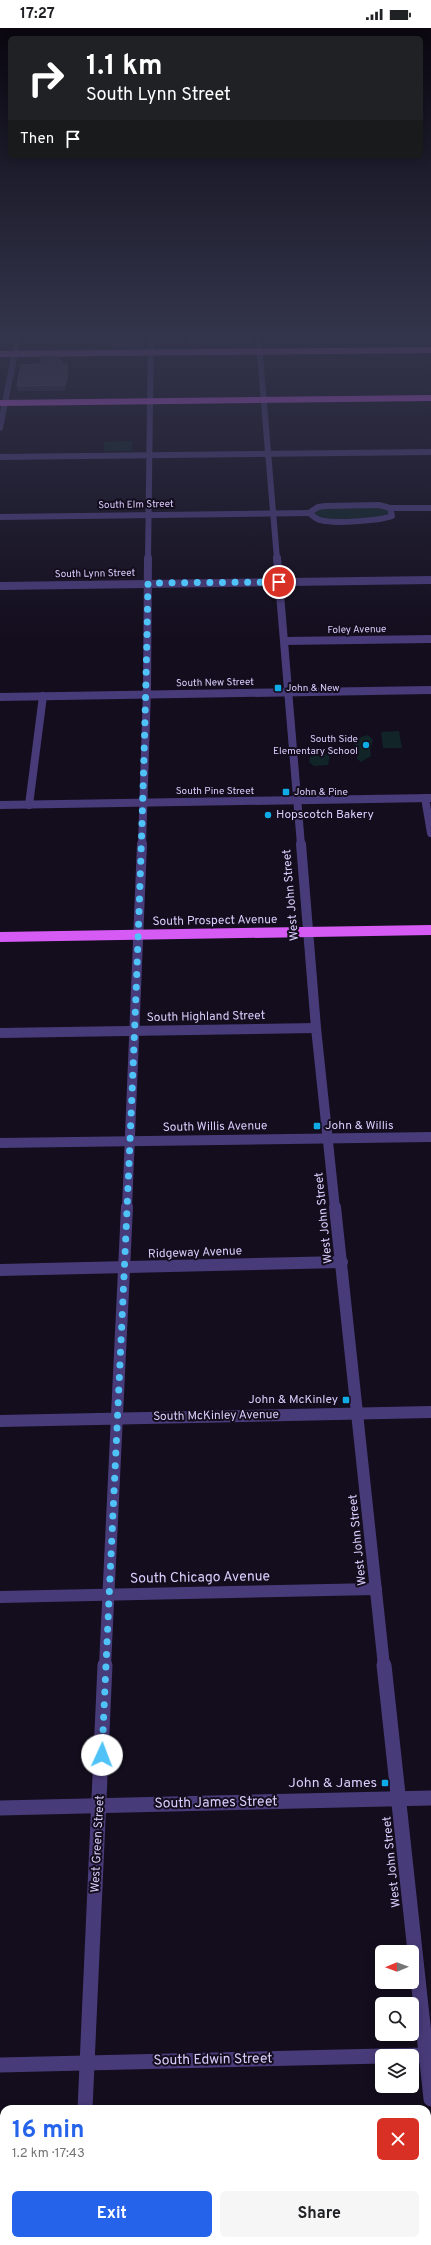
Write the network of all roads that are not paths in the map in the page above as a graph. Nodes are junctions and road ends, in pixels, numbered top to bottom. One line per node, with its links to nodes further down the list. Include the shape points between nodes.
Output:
1 (150, 435): 5 (street, West Green Street)
2 (267, 435): 4 (street, West John Street)
3 (431, 452): 4 (street)
4 (268, 454): 5 (street); 10 (street, West John Street)
5 (150, 455): 6 (street); 11 (street, West Green Street)
6 (0, 457)
7 (390, 508): 8 (street); 9 (street, via 379,505 322,506); 13 (street)
8 (431, 508)
9 (309, 513): 10 (street, South Elm Street); 13 (street, via 319,520 328,521 380,520)
10 (273, 514): 11 (street, South Elm Street); 16 (street, West John Street)
11 (149, 515): 14 (street, South Elm Street); 17 (street, West Green Street)
12 (431, 515): 13 (street)
13 (392, 516)
14 (0, 517)
15 (431, 580): 16 (street, South Lynn Street)
16 (279, 582): 17 (street, South Lynn Street); 20 (street, West John Street)
17 (148, 583): 18 (street, South Lynn Street); 23 (street, West Green Street)
18 (0, 586)
19 (431, 639): 20 (street, Foley Avenue)
20 (284, 641): 22 (street, West John Street)
21 (431, 690): 22 (street, South New Street)
22 (288, 692): 23 (street, South New Street); 27 (street, West John Street)
23 (147, 694): 24 (street, South New Street); 28 (street, West Green Street)
24 (43, 696): 25 (street, South New Street); 30 (street)
25 (0, 697)
26 (428, 798): 27 (street, South Pine Street); 31 (street)
27 (296, 801): 28 (street, South Pine Street); 33 (street, West John Street)
28 (144, 802): 30 (street, South Pine Street); 34 (street, West Green Street)
29 (0, 805): 30 (street, South Pine Street)
30 (29, 805)
31 (431, 833)
32 (431, 930): 33 (main road, South Prospect Avenue)
33 (307, 932): 34 (main road, South Prospect Avenue); 36 (street, West John Street)
34 (138, 935): 35 (main road, South Prospect Avenue); 37 (street, West Green Street)
35 (0, 937)
36 (316, 1028): 37 (street, South Highland Street); 40 (street, West John Street)
37 (134, 1031): 38 (street, South Highland Street); 41 (street, West Green Street)
38 (0, 1033)
39 (431, 1137): 40 (street, South Willis Avenue)
40 (329, 1138): 41 (street, South Willis Avenue); 43 (street, West John Street)
41 (129, 1141): 42 (street, South Willis Avenue); 44 (street, West Green Street)
42 (0, 1143)
43 (342, 1262): 44 (street, Ridgeway Avenue); 47 (street, West John Street)
44 (123, 1268): 45 (street, Ridgeway Avenue); 48 (street, West Green Street)
45 (0, 1270)
46 (431, 1412): 47 (street, South McKinley Avenue)
47 (358, 1414): 48 (street, South McKinley Avenue); 50 (street, West John Street)
48 (116, 1418): 49 (street, South McKinley Avenue); 51 (street, West Green Street)
49 (0, 1420)
50 (376, 1589): 51 (street, South Chicago Avenue); 54 (street, West John Street)
51 (108, 1594): 52 (street, South Chicago Avenue); 55 (street, West Green Street)
52 (0, 1597)
53 (431, 1798): 54 (street, South James Street)
54 (398, 1799): 55 (street, South James Street); 57 (street, West John Street)
55 (100, 1805): 56 (street, South James Street); 58 (street, West Green Street)
56 (0, 1808)
57 (426, 2055): 58 (street, South Edwin Street); 60 (street, West John Street)
58 (87, 2063): 59 (street, South Edwin Street); 61 (street, West Green Street)
59 (0, 2065)
60 (431, 2100)
61 (84, 2105)

